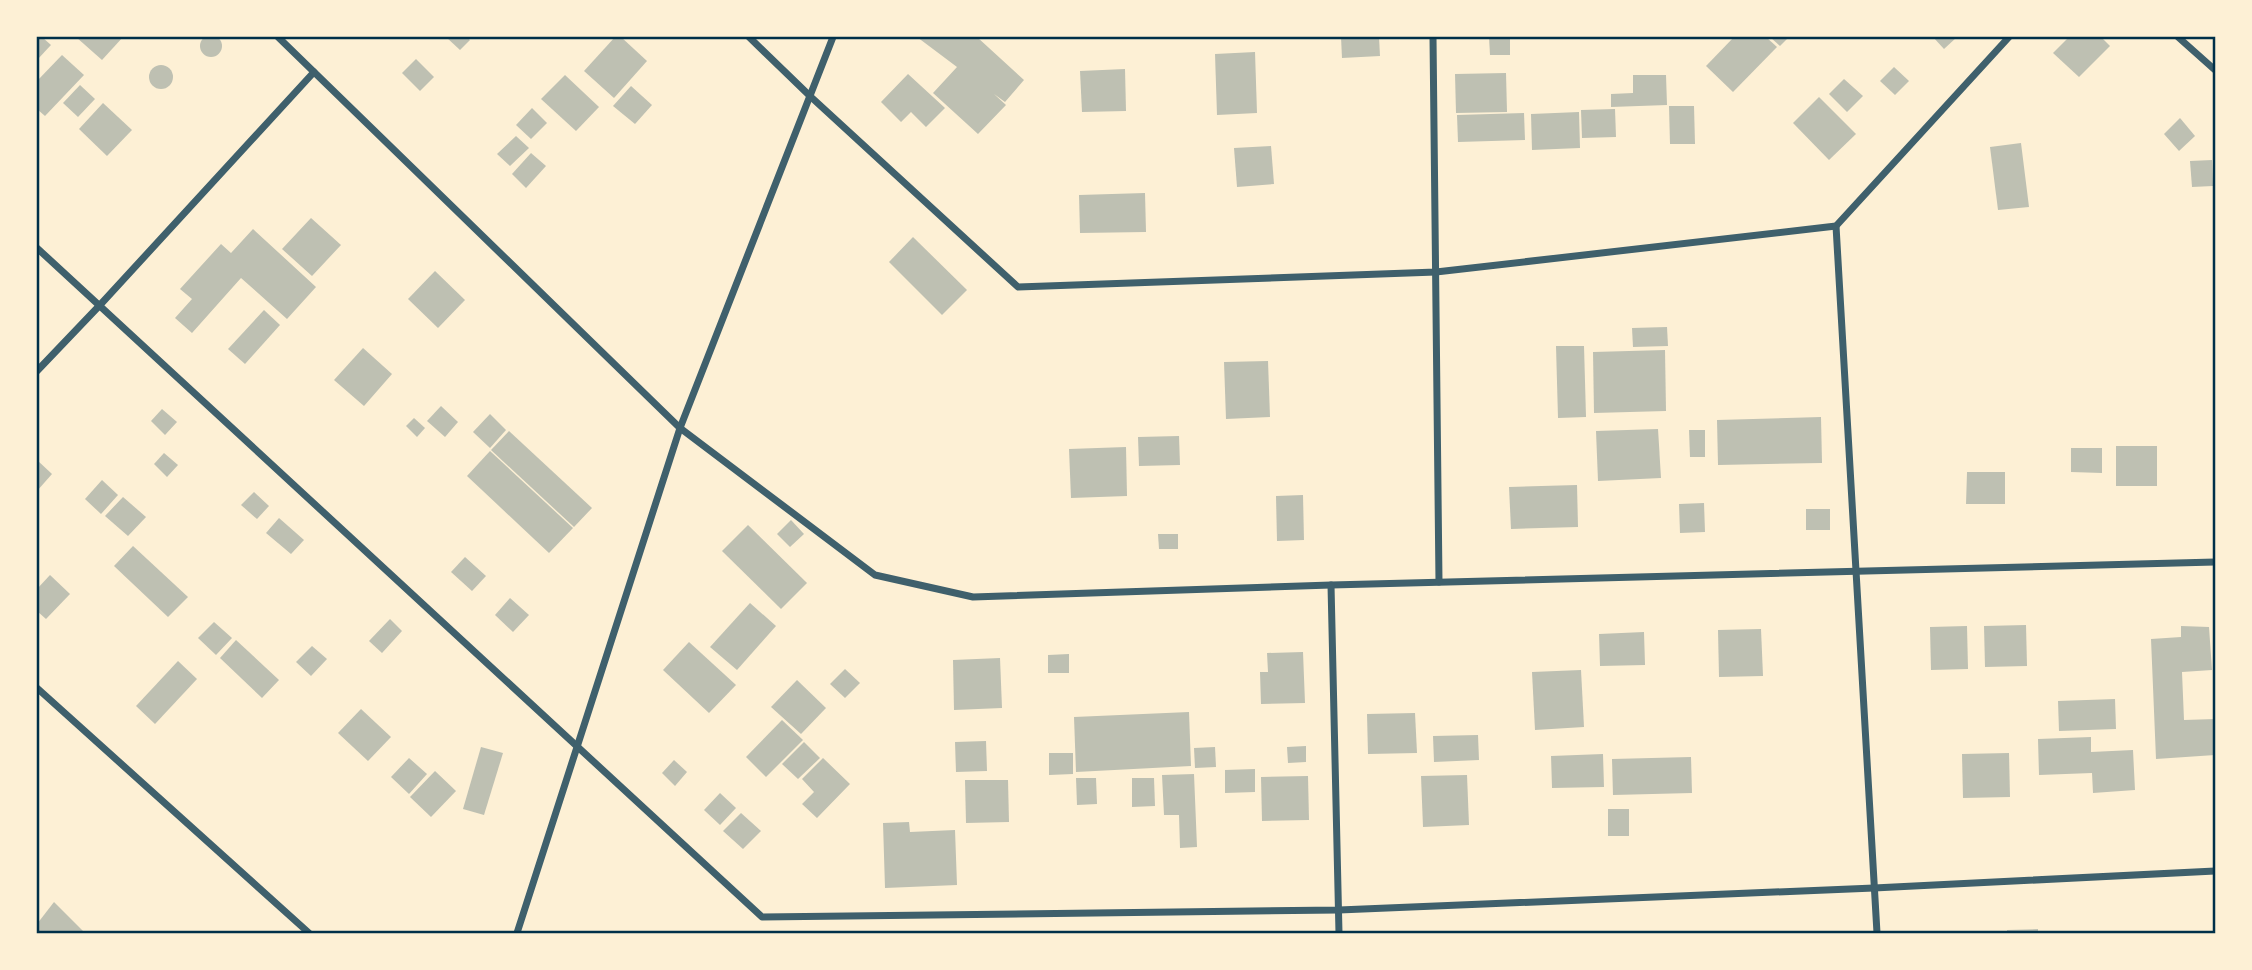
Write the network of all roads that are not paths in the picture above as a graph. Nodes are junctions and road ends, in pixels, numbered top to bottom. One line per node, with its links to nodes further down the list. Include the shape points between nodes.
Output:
1 (278, 37): 8 (street)
2 (749, 37): 9 (street)
3 (833, 37): 9 (street)
4 (1433, 37): 12 (street)
5 (2009, 37): 10 (street)
6 (2178, 37): 7 (street)
7 (2215, 70)
8 (313, 72): 13 (street); 15 (street)
9 (811, 97): 12 (street, via 1018,287); 15 (street)
10 (1836, 226): 12 (street); 17 (street)
11 (37, 248): 13 (street)
12 (1436, 272): 18 (street)
13 (100, 305): 14 (street); 21 (street)
14 (37, 371)
15 (680, 428): 19 (street, via 875,575 973,597); 21 (street)
16 (2215, 562): 17 (street)
17 (1856, 572): 18 (street); 23 (street)
18 (1439, 582): 19 (street)
19 (1331, 585): 24 (street)
20 (37, 688): 25 (street)
21 (577, 747): 24 (street, via 762,917); 26 (street)
22 (2215, 871): 23 (street)
23 (1874, 888): 24 (street); 28 (street)
24 (1339, 910): 27 (street)
25 (309, 933)
26 (517, 933)
27 (1339, 933)
28 (1877, 933)

